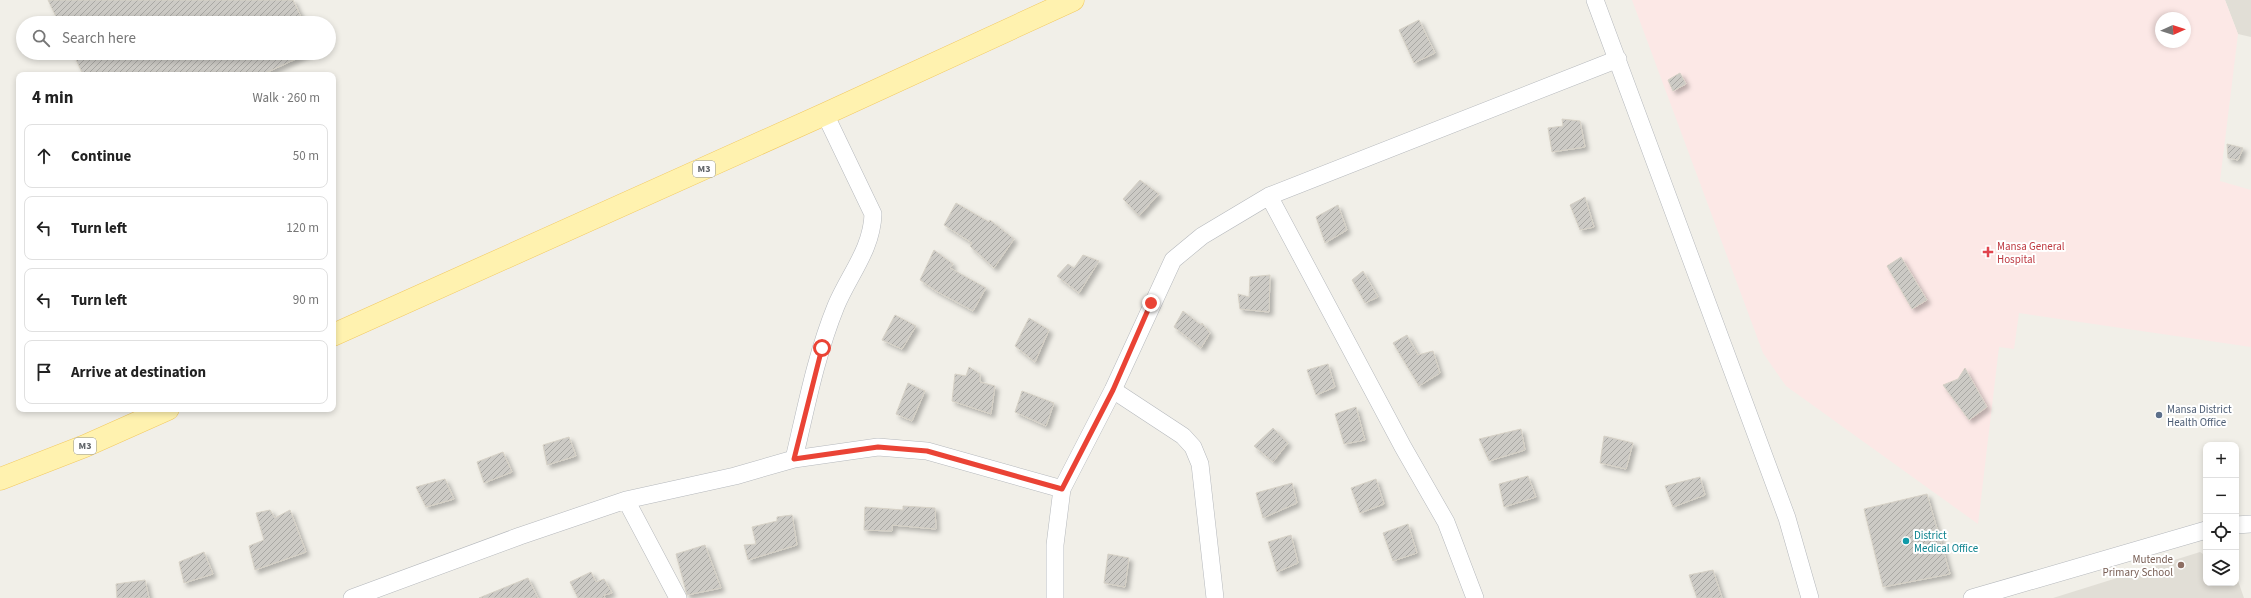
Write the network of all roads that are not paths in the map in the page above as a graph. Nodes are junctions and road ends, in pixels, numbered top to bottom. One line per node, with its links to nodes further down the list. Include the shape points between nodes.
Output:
1 (1073, 0): 4 (main road, M3)
2 (1595, 0): 3 (street)
3 (1618, 59): 5 (street); 22 (street, via 1788,518)
4 (825, 114): 6 (main road, M3); 9 (street, via 872,214 872,227 866,248 836,307 826,334)
5 (1269, 196): 7 (street, via 1202,236 1173,260); 21 (street, via 1403,447 1446,522)
6 (336, 334)
7 (1113, 390): 11 (street); 20 (street, via 1184,436 1193,447 1200,464)
8 (161, 412): 10 (main road, M3, via 85,446)
9 (794, 459): 11 (street, via 878,447 927,451); 12 (street, via 735,476)
10 (0, 479)
11 (1062, 489): 19 (street, via 1055,545)
12 (626, 500): 16 (street, via 520,536); 18 (street)
13 (2251, 524): 14 (street)
14 (2239, 525)
15 (2203, 531): 23 (street)
16 (382, 594): 17 (street)
17 (352, 598)
18 (678, 598)
19 (1055, 598)
20 (1215, 598)
21 (1475, 598)
22 (1810, 598)
23 (1972, 598)

